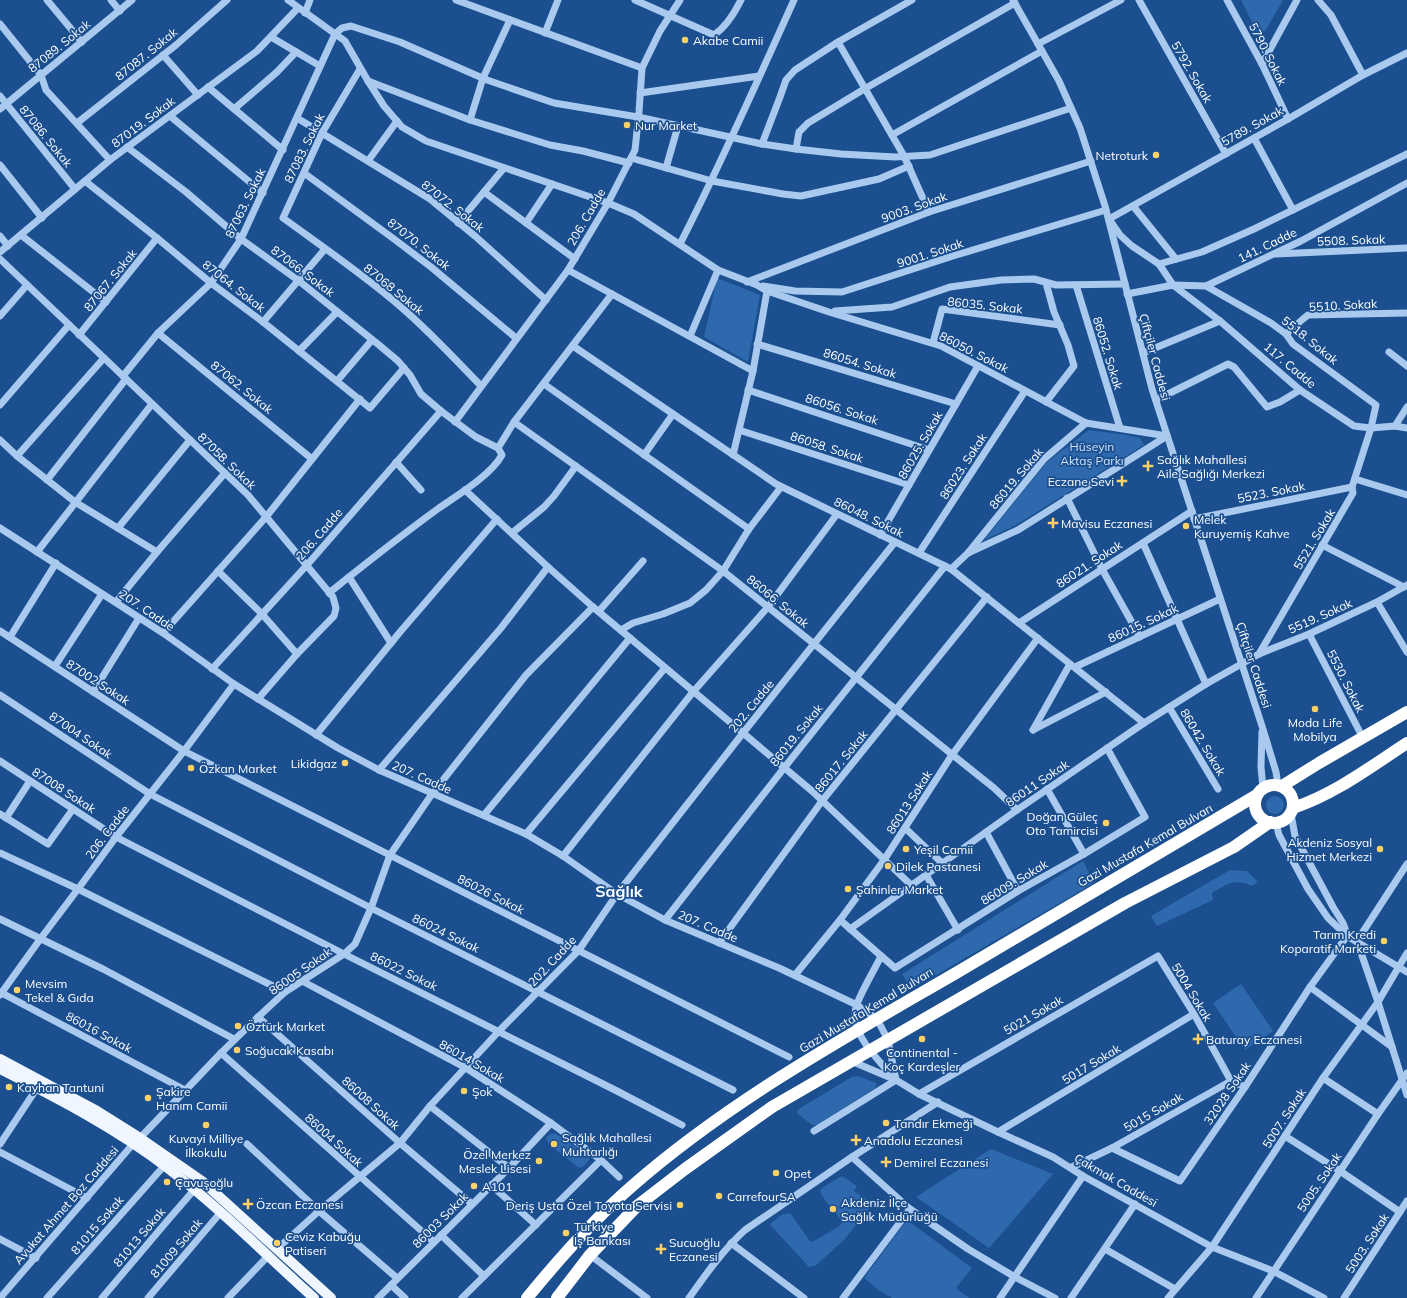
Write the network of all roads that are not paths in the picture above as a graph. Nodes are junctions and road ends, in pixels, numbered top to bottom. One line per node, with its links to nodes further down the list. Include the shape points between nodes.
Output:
1 (47, 0): 29 (street)
2 (111, 0): 21 (street)
3 (132, 0): 21 (street, 87089. Sokak)
4 (227, 0): 35 (street, 87087. Sokak)
5 (288, 0): 20 (street)
6 (310, 0): 22 (street)
7 (456, 0): 24 (street)
8 (558, 0): 26 (street)
9 (636, 0): 23 (street)
10 (680, 0): 23 (street, 206. Cadde)
11 (741, 0): 23 (street, via 714,35)
12 (794, 0): 42 (street)
13 (912, 0): 30 (street)
14 (1121, 0): 31 (street)
15 (1139, 0): 70 (street, 5792. Sokak)
16 (1227, 0): 36 (street, 5790. Sokak)
17 (1297, 0): 36 (street)
18 (1318, 0): 41 (street, via 1331,15)
19 (1014, 1): 31 (street, Çiftçiler Caddesi); 46 (street)
20 (298, 8): 22 (street); 28 (street, 87019. Sokak)
21 (120, 11): 29 (street, 87089. Sokak)
22 (305, 13): 27 (street)
23 (672, 15): 38 (street, 206. Cadde, via 660,31)
24 (510, 20): 26 (street); 43 (street)
25 (0, 24): 40 (street)
26 (545, 33): 38 (street)
27 (335, 34): 37 (street, 87063. Sokak); 39 (street, via 344,41); 43 (street, via 342,28 351,26 400,42)
28 (270, 37): 33 (street); 45 (street, 87019. Sokak, via 257,51)
29 (82, 42): 40 (street, 87089. Sokak)
30 (838, 42): 46 (street); 66 (street, via 795,70 786,80)
31 (1038, 44): 32 (street, Çiftçiler Caddesi)
32 (1042, 51): 51 (street, Çiftçiler Caddesi); 63 (street)
33 (296, 52): 37 (street); 53 (street)
34 (1407, 53): 41 (street, 5789. Sokak)
35 (163, 55): 48 (street); 60 (street, 87087. Sokak)
36 (1262, 64): 57 (street, 5790. Sokak)
37 (320, 66): 56 (street, 87063. Sokak)
38 (642, 68): 47 (street, 206. Cadde)
39 (360, 69): 44 (street); 62 (street, 87083. Sokak)
40 (41, 75): 50 (street, 87089. Sokak); 60 (street, via 46,90)
41 (1363, 75): 57 (street, 5789. Sokak)
42 (759, 76): 47 (street); 64 (street)
43 (483, 78): 55 (street, via 554,103); 58 (street)
44 (368, 81): 58 (street); 59 (street)
45 (208, 87): 48 (street, 87019. Sokak); 53 (street)
46 (866, 88): 63 (street); 69 (street, via 808,123 799,132)
47 (640, 93): 55 (street, 206. Cadde)
48 (198, 95): 54 (street, 87019. Sokak)
49 (0, 96): 50 (street, 87086. Sokak)
50 (6, 104): 52 (street, 87089. Sokak); 86 (street, 87086. Sokak)
51 (1071, 108): 72 (street, via 930,155); 76 (street, Çiftçiler Caddesi)
52 (0, 109)
53 (234, 109): 68 (street)
54 (170, 116): 67 (street, 87019. Sokak); 88 (street)
55 (638, 117): 61 (street); 75 (street, 206. Cadde)
56 (297, 118): 62 (street, 87072. Sokak); 68 (street, 87063. Sokak)
57 (1288, 119): 65 (street, 5789. Sokak)
58 (470, 120): 75 (street, via 550,145)
59 (397, 121): 74 (street); 79 (street, via 402,127 426,141)
60 (77, 123): 73 (street)
61 (678, 126): 64 (street); 80 (street)
62 (322, 133): 74 (street, 87072. Sokak); 81 (street, 87083. Sokak)
63 (892, 135): 72 (street)
64 (731, 137): 66 (street); 83 (street)
65 (1254, 138): 70 (street, 5789. Sokak); 92 (street)
66 (762, 144): 69 (street)
67 (127, 147): 73 (street, 87019. Sokak); 102 (street, 87066. Sokak, via 186,192)
68 (283, 150): 88 (street, 87063. Sokak)
69 (796, 150): 72 (street)
70 (1226, 154): 90 (street, 5789. Sokak)
71 (1407, 154): 92 (street, 141. Cadde)
72 (904, 156): 78 (street)
73 (110, 160): 82 (street, 87019. Sokak)
74 (368, 161): 97 (street, 87072. Sokak, via 430,199)
75 (630, 161): 80 (street); 89 (street, 206. Cadde)
76 (1091, 161): 91 (street, Çiftçiler Caddesi); 93 (street, 9003. Sokak)
77 (0, 165): 94 (street)
78 (909, 166): 83 (street, via 879,179 801,196); 93 (street)
79 (504, 168): 85 (street); 87 (street)
80 (666, 168): 83 (street)
81 (304, 173): 95 (street, 87083. Sokak); 142 (street, 87070. Sokak, via 431,266)
82 (85, 181): 86 (street, 87019. Sokak); 101 (street, 87064. Sokak)
83 (712, 181): 103 (street)
84 (1407, 183): 108 (street, 141. Cadde)
85 (552, 184): 89 (street); 98 (street)
86 (75, 190): 94 (street, 87019. Sokak)
87 (484, 192): 97 (street); 98 (street)
88 (262, 193): 102 (street, 87063. Sokak)
89 (608, 203): 103 (street, via 634,214); 109 (street, 206. Cadde)
90 (1133, 206): 96 (street, 5789. Sokak); 111 (street)
91 (1106, 210): 96 (street, Çiftçiler Caddesi); 121 (street, 9001. Sokak, via 842,292 795,291)
92 (1293, 210): 111 (street, 141. Cadde, via 1208,249)
93 (929, 212): 116 (street, 9003. Sokak)
94 (42, 218): 99 (street, 87019. Sokak)
95 (283, 218): 106 (street, 87068 Sokak)
96 (1109, 219): 112 (street, via 1120,235 1132,246); 119 (street, Çiftçiler Caddesi)
97 (458, 222): 128 (street, 87072. Sokak)
98 (526, 223): 109 (street)
99 (21, 235): 104 (street, 87019. Sokak); 129 (street)
100 (0, 236): 104 (street)
101 (157, 238): 117 (street, 87064. Sokak); 129 (street, 87067. Sokak)
102 (241, 239): 115 (street, 87066. Sokak); 117 (street, 87063. Sokak)
103 (680, 244): 114 (street)
104 (8, 246): 107 (street, 87019. Sokak)
105 (1407, 248): 108 (street, 5508. Sokak)
106 (325, 249): 115 (street); 158 (street, 87068 Sokak, via 400,306)
107 (0, 252)
108 (1272, 254): 124 (street, 141. Cadde)
109 (575, 258): 113 (street, 206. Cadde)
110 (0, 259): 120 (street, 87058. Sokak)
111 (1176, 259): 112 (street, 141. Cadde)
112 (1159, 264): 123 (street, 117. Cadde)
113 (568, 270): 126 (street); 128 (street, 206. Cadde)
114 (718, 270): 116 (street); 141 (street)
115 (299, 281): 130 (street, 87066. Sokak); 135 (street)
116 (747, 282): 121 (street)
117 (211, 283): 135 (street, 87064. Sokak); 138 (street, 87063. Sokak)
118 (1046, 283): 122 (street); 131 (street, via 1034,279 1001,280 950,286 892,307); 136 (street)
119 (1125, 284): 122 (street); 127 (street, Çiftçiler Caddesi)
120 (27, 285): 133 (street); 137 (street, 87058. Sokak)
121 (757, 285): 125 (street, 86050. Sokak)
122 (1076, 285): 175 (street, 86052. Sokak)
123 (1173, 285): 124 (street, 141. Cadde); 127 (street, 141. Cadde); 134 (street, 117. Cadde)
124 (1206, 286): 139 (street, 5518. Sokak)
125 (767, 291): 131 (street, 86050. Sokak); 145 (street)
126 (612, 294): 141 (street); 146 (street)
127 (1127, 294): 149 (street, Çiftçiler Caddesi)
128 (546, 300): 142 (street, 206. Cadde)
129 (106, 302): 140 (street, 87067. Sokak)
130 (337, 312): 143 (street, 87066. Sokak); 147 (street)
131 (829, 312): 144 (street, 86050. Sokak)
132 (1407, 313): 139 (street, 5510. Sokak, via 1308,315)
133 (0, 316)
134 (1220, 321): 149 (street); 160 (street, 117. Cadde)
135 (263, 322): 147 (street, 87064. Sokak)
136 (1060, 324): 144 (street, 86035. Sokak, via 942,309); 164 (street, via 1074,366)
137 (69, 325): 140 (street, 87058. Sokak); 165 (street)
138 (158, 333): 155 (street, 87063. Sokak); 187 (street, 87062. Sokak)
139 (1286, 334): 176 (street, 5518. Sokak, via 1293,344 1376,405)
140 (80, 335): 150 (street, 87058. Sokak)
141 (690, 336): 154 (street)
142 (516, 338): 158 (street, 206. Cadde)
143 (372, 340): 153 (street, 87066. Sokak); 156 (street)
144 (933, 343): 151 (street, 86050. Sokak)
145 (757, 344): 154 (street); 167 (street, 86054. Sokak)
146 (573, 346): 157 (street); 170 (street, 86048. Sokak)
147 (299, 351): 156 (street, 87064. Sokak)
148 (1389, 352): 152 (street)
149 (1143, 353): 163 (street, Çiftçiler Caddesi)
150 (104, 358): 155 (street, 87058. Sokak); 186 (street)
151 (978, 366): 161 (street, 86050. Sokak); 167 (street, 86025. Sokak)
152 (1407, 366)
153 (404, 368): 162 (street, 87064. Sokak, via 370,408); 169 (street, 87066. Sokak, via 421,394)
154 (753, 371): 159 (street)
155 (124, 378): 166 (street, 87058. Sokak); 192 (street, 87063. Sokak)
156 (337, 381): 162 (street, 87064. Sokak)
157 (544, 384): 172 (street); 184 (street)
158 (481, 386): 171 (street, 206. Cadde)
159 (748, 390): 178 (street); 183 (street, 86056. Sokak)
160 (1300, 390): 163 (street, via 1267,407 1234,367 1228,364); 176 (street, 117. Cadde, via 1354,426)
161 (1025, 391): 164 (street, 86050. Sokak); 216 (street, 86023. Sokak)
162 (360, 399): 187 (street)
163 (1156, 400): 179 (street, Çiftçiler Caddesi)
164 (1046, 402): 173 (street, 86050. Sokak)
165 (0, 404)
166 (152, 404): 181 (street, 87058. Sokak); 200 (street)
167 (956, 404): 183 (street, 86025. Sokak)
168 (1407, 407): 174 (street)
169 (440, 411): 171 (street, 87066. Sokak); 188 (street, 206. Cadde)
170 (673, 414): 184 (street); 185 (street, 86048. Sokak)
171 (455, 422): 182 (street, 87066. Sokak)
172 (514, 422): 182 (street); 189 (street, 86066. Sokak)
173 (1086, 423): 175 (street, 86050. Sokak); 217 (street, 86019. Sokak, via 1044,459)
174 (1396, 426): 176 (street, 117. Cadde); 177 (street, 117. Cadde)
175 (1120, 428): 179 (street, 86050. Sokak)
176 (1371, 428): 191 (street, 5521. Sokak)
177 (1407, 428)
178 (738, 430): 185 (street); 193 (street, 86058. Sokak)
179 (1167, 436): 199 (street, 86019. Sokak); 201 (street, Çiftçiler Caddesi)
180 (0, 440): 186 (street)
181 (190, 440): 190 (street, 87058. Sokak); 206 (street)
182 (498, 448): 197 (street, via 502,455 498,463)
183 (929, 450): 193 (street, 86025. Sokak)
184 (644, 455): 208 (street)
185 (732, 455): 194 (street, 86048. Sokak)
186 (17, 456): 192 (street)
187 (312, 459): 203 (street)
188 (396, 462): 196 (street); 220 (street, 206. Cadde)
189 (576, 466): 209 (street, via 544,508); 225 (street, 86066. Sokak)
190 (225, 473): 203 (street, 87058. Sokak); 215 (street)
191 (1354, 479): 195 (street, 5521. Sokak); 198 (street)
192 (47, 480): 200 (street)
193 (909, 486): 210 (street, 86025. Sokak)
194 (782, 487): 202 (street, 86048. Sokak); 208 (street)
195 (1352, 487): 204 (street, 5523. Sokak); 213 (street, 5521. Sokak, via 1353,494)
196 (421, 490)
197 (466, 490): 205 (street); 226 (street)
198 (1407, 495)
199 (1068, 498): 217 (street, 86019. Sokak, via 1018,530); 223 (street)
200 (75, 502): 206 (street); 214 (street)
201 (1192, 511): 204 (street, Çiftçiler Caddesi); 212 (street, 86021. Sokak)
202 (837, 514): 210 (street, 86048. Sokak); 234 (street)
203 (266, 517): 220 (street, 87058. Sokak); 224 (street)
204 (1194, 519): 231 (street, Çiftçiler Caddesi)
205 (497, 520): 209 (street); 248 (street)
206 (118, 528): 215 (street)
207 (0, 529): 214 (street, 207. Cadde)
208 (749, 529): 225 (street)
209 (512, 534): 221 (street)
210 (880, 535): 211 (street, 86048. Sokak)
211 (895, 542): 216 (street, 86048. Sokak); 249 (street, 202. Cadde)
212 (1143, 543): 223 (street, 86021. Sokak); 238 (street)
213 (1322, 545): 227 (street); 252 (street, 5521. Sokak)
214 (37, 552): 219 (street, 207. Cadde)
215 (157, 552): 232 (street)
216 (919, 553): 222 (street, 86048. Sokak)
217 (968, 553): 222 (street, 86019. Sokak)
218 (643, 561): 235 (street, 86005 Sokak)
219 (56, 564): 229 (street, 207. Cadde); 244 (street)
220 (307, 565): 228 (street, 87058. Sokak); 236 (street, 206. Cadde)
221 (548, 567): 235 (street); 280 (street, via 501,628)
222 (948, 567): 230 (street, 86048. Sokak); 258 (street, 86019. Sokak)
223 (1102, 569): 239 (street, 86021. Sokak); 245 (street)
224 (218, 571): 236 (street); 242 (street)
225 (723, 571): 234 (street, 86066. Sokak); 240 (street, via 690,603 633,623)
226 (349, 577): 228 (street); 248 (street)
227 (1405, 586): 233 (street, 5519. Sokak)
228 (329, 592): 251 (street, 87058. Sokak, via 336,608 334,616)
229 (102, 594): 232 (street, 207. Cadde); 254 (street)
230 (987, 597): 239 (street, 86048. Sokak); 267 (street, 86017. Sokak)
231 (1220, 599): 238 (street, 86015. Sokak); 253 (street, Çiftçiler Caddesi)
232 (116, 602): 237 (street, 207. Cadde)
233 (1377, 602): 243 (street, 5519. Sokak); 250 (street)
234 (768, 607): 249 (street, 86066. Sokak); 262 (street)
235 (596, 609): 240 (street); 287 (street, 86005 Sokak, via 526,675)
236 (262, 614): 251 (street); 257 (street, 206. Cadde)
237 (139, 618): 242 (street, 207. Cadde); 261 (street)
238 (1177, 619): 245 (street, 86015. Sokak); 260 (street)
239 (1019, 623): 247 (street, 86048. Sokak)
240 (621, 630): 246 (street)
241 (0, 631): 244 (street, 87002 Sokak)
242 (163, 633): 257 (street, 207. Cadde)
243 (1309, 634): 252 (street, 5519. Sokak); 273 (street, 5530. Sokak)
244 (10, 637): 254 (street, 87002 Sokak)
245 (1140, 637): 255 (street, 86015. Sokak)
246 (630, 638): 256 (street); 292 (street)
247 (1038, 638): 255 (street, 86048. Sokak); 277 (street, 86013 Sokak)
248 (391, 643): 272 (street)
249 (815, 644): 258 (street, 86066. Sokak); 271 (street, 202. Cadde)
250 (1407, 652)
251 (297, 654): 265 (street, 87058. Sokak)
252 (1259, 654): 253 (street, 5519. Sokak)
253 (1241, 663): 260 (street, 86011 Sokak); 270 (street, Çiftçiler Caddesi)
254 (55, 666): 261 (street, 87002 Sokak)
255 (1072, 666): 263 (street, 86048. Sokak); 263 (street, via 1033,730)
256 (665, 668): 262 (street); 297 (street)
257 (212, 669): 259 (street, 207. Cadde)
258 (856, 678): 267 (street, 86066. Sokak); 279 (street, 86019. Sokak)
259 (234, 684): 265 (street, 207. Cadde); 276 (street, 206. Cadde)
260 (1206, 684): 266 (street, 86011 Sokak)
261 (93, 692): 276 (street, 87002 Sokak)
262 (693, 692): 271 (street); 302 (street)
263 (1106, 692): 269 (street, 86048. Sokak)
264 (0, 695): 286 (street, 87004 Sokak)
265 (258, 699): 272 (street, 207. Cadde)
266 (1169, 707): 269 (street, 86011 Sokak); 284 (street, 86042. Sokak)
267 (896, 710): 277 (street, 86066. Sokak); 288 (street, 86017. Sokak)
268 (1407, 712): 273 (highway)
269 (1144, 723): 275 (street, 86011 Sokak)
270 (1262, 726): 282 (street, Çiftçiler Caddesi); 285 (street)
271 (743, 733): 279 (street); 310 (street, 202. Cadde)
272 (316, 735): 280 (street, 207. Cadde)
273 (1363, 738): 282 (highway)
274 (1407, 743): 291 (highway, via 1335,790)
275 (1107, 748): 283 (street, 86011 Sokak); 300 (street, 86009. Sokak, via 1145,816)
276 (184, 751): 286 (street, 206. Cadde); 301 (street, 86026 Sokak)
277 (952, 755): 290 (street, 86066. Sokak); 295 (street, 86013 Sokak)
278 (0, 761): 281 (street, 87008 Sokak)
279 (784, 768): 288 (street); 313 (street, 86019. Sokak)
280 (379, 770): 287 (street, 207. Cadde)
281 (30, 781): 289 (street, 87008 Sokak); 293 (street)
282 (1280, 785): 285 (highway, via 1270,785); 291 (highway, via 1292,798)
283 (1047, 789): 290 (street, 86011 Sokak); 300 (street)
284 (1218, 789)
285 (1260, 792): 294 (highway, via 1255,806 1257,812); 338 (highway, Gazi Mustafa Kemal Bulvarı)
286 (150, 794): 298 (street, 206. Cadde); 311 (street, 86024 Sokak)
287 (432, 794): 292 (street, 207. Cadde); 301 (street, 86005 Sokak)
288 (822, 801): 303 (street); 320 (street, 86017. Sokak)
289 (73, 809): 293 (street, via 48,844); 298 (street, 87008 Sokak)
290 (1017, 810): 296 (street, 86011 Sokak)
291 (1292, 811): 294 (highway, via 1287,818); 317 (street, via 1295,836 1343,923)
292 (484, 815): 297 (street, 207. Cadde)
293 (3, 816)
294 (1273, 822): 317 (street, via 1308,889 1328,918); 343 (highway, via 1234,847 1125,903)
295 (905, 828): 303 (street, 86013 Sokak); 304 (street)
296 (986, 832): 304 (street, 86011 Sokak); 309 (street)
297 (526, 834): 302 (street, 207. Cadde)
298 (116, 837): 308 (street, 206. Cadde); 322 (street, 86022 Sokak)
299 (0, 853): 308 (street)
300 (1084, 854): 309 (street, 86009. Sokak)
301 (390, 855): 311 (street, 86005 Sokak); 321 (street, 86026 Sokak)
302 (563, 856): 310 (street, 207. Cadde)
303 (884, 860): 307 (street); 314 (street, 86013 Sokak)
304 (942, 863): 306 (street, 86011 Sokak)
305 (1407, 864): 319 (street)
306 (926, 875): 307 (street, 86011 Sokak); 316 (street)
307 (911, 885): 315 (street, 86011 Sokak)
308 (78, 889): 318 (street, 206. Cadde); 332 (street)
309 (1018, 891): 316 (street, 86009. Sokak)
310 (617, 894): 313 (street, 207. Cadde); 321 (street, 202. Cadde)
311 (371, 908): 322 (street, 86005 Sokak, via 355,944); 331 (street, 86024 Sokak)
312 (0, 919): 318 (street)
313 (665, 920): 320 (street, 207. Cadde)
314 (840, 920): 315 (street); 328 (street, 86013 Sokak)
315 (850, 929): 324 (street)
316 (958, 930): 324 (street, 86009. Sokak, via 894,968)
317 (1347, 936): 319 (street); 330 (street, 32028 Sokak)
318 (40, 938): 333 (street, 206. Cadde); 342 (street)
319 (1357, 941): 326 (street); 334 (street)
320 (719, 943): 328 (street, 207. Cadde)
321 (579, 950): 331 (street, 202. Cadde); 347 (street, 86026 Sokak)
322 (344, 954): 329 (street, 86005 Sokak); 340 (street, 86022 Sokak)
323 (1407, 954): 326 (street, 5007. Sokak)
324 (881, 956): 335 (street)
325 (1158, 956): 336 (street, 5004 Sokak); 361 (street, 5021 Sokak)
326 (1399, 967): 327 (street); 334 (street, 5007. Sokak)
327 (1407, 972)
328 (795, 975): 335 (street, 207. Cadde)
329 (302, 981): 332 (street, 86005 Sokak); 350 (street, 86014 Sokak)
330 (1310, 987): 339 (street); 357 (street, 32028 Sokak)
331 (539, 991): 340 (street, 202. Cadde); 360 (street, 86024 Sokak)
332 (285, 992): 337 (street, 86005 Sokak)
333 (1, 993): 359 (street, 86016 Sokak)
334 (1378, 1002): 339 (street, 5007. Sokak); 344 (street)
335 (857, 1004): 338 (street, 207. Cadde); 341 (street)
336 (1194, 1014): 356 (street, 5004 Sokak); 369 (street, 5017 Sokak)
337 (258, 1016): 342 (street, 86005 Sokak); 372 (street, 86008 Sokak)
338 (877, 1019): 341 (highway, Gazi Mustafa Kemal Bulvarı); 343 (street)
339 (1362, 1025): 344 (street); 353 (street, 5007. Sokak)
340 (499, 1031): 350 (street, 202. Cadde); 367 (street, 86022 Sokak)
341 (858, 1031): 345 (street); 423 (highway, Gazi Mustafa Kemal Bulvarı, via 779,1078 689,1139 619,1198 572,1246)
342 (234, 1039): 346 (street, 86005 Sokak)
343 (888, 1040): 345 (highway); 354 (street)
344 (1392, 1048): 355 (street)
345 (870, 1050): 349 (highway); 354 (street)
346 (221, 1053): 359 (street, 86005 Sokak); 385 (street, 86004 Sokak)
347 (789, 1057)
348 (0, 1058): 371 (main road, via 97,1110)
349 (851, 1061): 354 (street); 405 (highway, via 772,1107 685,1169 636,1206)
350 (466, 1068): 364 (street, 202. Cadde); 366 (street, 86014 Sokak)
351 (0, 1070): 358 (main road)
352 (1407, 1073): 355 (street, 5005. Sokak)
353 (1323, 1078): 365 (street); 370 (street, 5007. Sokak)
354 (896, 1080): 361 (street, Çakmak Caddesi); 368 (street)
355 (1402, 1080): 362 (street); 365 (street, 5005. Sokak)
356 (1231, 1081): 357 (street); 375 (street, 5015 Sokak)
357 (1245, 1087): 375 (street, 32028 Sokak, via 1180,1181)
358 (37, 1088): 371 (main road); 373 (street)
359 (185, 1090): 371 (street, 86005 Sokak)
360 (732, 1090)
361 (919, 1094): 363 (street, Çakmak Caddesi)
362 (1407, 1095)
363 (938, 1102): 369 (street, Çakmak Caddesi); 377 (street)
364 (430, 1106): 372 (street, 202. Cadde); 381 (street)
365 (1378, 1114): 382 (street, 5005. Sokak)
366 (551, 1123): 378 (street, 86014 Sokak); 381 (street, 86003 Sokak)
367 (682, 1125)
368 (814, 1132)
369 (998, 1132): 380 (street, Çakmak Caddesi)
370 (1285, 1136): 382 (street); 401 (street, 5007. Sokak)
371 (137, 1141): 379 (main road); 388 (street, Avukat Ahmet Boz Caddesi); 402 (main road, via 202,1181)
372 (400, 1143): 385 (street, 202. Cadde); 390 (street, 86008 Sokak)
373 (0, 1144)
374 (247, 1144): 393 (street)
375 (1112, 1148): 380 (street, 5015 Sokak)
376 (0, 1152): 388 (street)
377 (852, 1157): 392 (street); 400 (street)
378 (602, 1160): 384 (street, 86014 Sokak); 396 (street)
379 (164, 1166): 387 (main road); 415 (street, 81015 Sokak)
380 (1072, 1167): 383 (street, Çakmak Caddesi)
381 (509, 1168): 386 (street, 86003 Sokak)
382 (1340, 1171): 395 (street); 407 (street, 5005. Sokak)
383 (1083, 1176): 391 (street, Çakmak Caddesi); 409 (street)
384 (619, 1177)
385 (360, 1178): 393 (street, 202. Cadde); 399 (street, 86004 Sokak)
386 (491, 1185): 390 (street, 86003 Sokak); 396 (street)
387 (194, 1190): 394 (main road); 416 (street, 81013 Sokak)
388 (87, 1198): 406 (street, Avukat Ahmet Boz Caddesi)
389 (1407, 1201): 395 (street, 5003. Sokak)
390 (472, 1204): 397 (street, 86003 Sokak)
391 (1135, 1204): 401 (street, Çakmak Caddesi); 403 (street)
392 (910, 1209): 409 (street, via 968,1249); 428 (street)
393 (319, 1211): 402 (street, 202. Cadde); 410 (street)
394 (221, 1212): 404 (main road); 417 (street, 81009 Sokak)
395 (1400, 1212): 435 (street, 5003. Sokak)
396 (536, 1225): 408 (street)
397 (441, 1235): 399 (street, 86003 Sokak); 408 (street)
398 (0, 1239): 406 (street)
399 (434, 1242): 410 (street, 86003 Sokak)
400 (731, 1242): 426 (street); 427 (street)
401 (1212, 1247): 407 (street, Çakmak Caddesi); 412 (street, 5007. Sokak)
402 (278, 1249): 419 (main road)
403 (1105, 1249): 412 (street); 431 (street)
404 (269, 1255): 413 (main road); 418 (street)
405 (590, 1255): 424 (highway); 425 (street)
406 (36, 1258): 414 (street, Avukat Ahmet Boz Caddesi)
407 (1273, 1271): 433 (street, 5005. Sokak); 434 (street, Çakmak Caddesi)
408 (484, 1276): 422 (street)
409 (1015, 1277): 429 (street); 430 (street)
410 (397, 1278): 411 (street, 86003 Sokak)
411 (391, 1284): 420 (street, 86003 Sokak); 421 (street)
412 (1175, 1289): 432 (street, 5007. Sokak)
413 (311, 1297)
414 (0, 1298)
415 (47, 1298)
416 (102, 1298)
417 (148, 1298)
418 (228, 1298)
419 (331, 1298)
420 (378, 1298)
421 (405, 1298)
422 (462, 1298)
423 (527, 1298)
424 (557, 1298)
425 (647, 1298)
426 (689, 1298)
427 (804, 1298)
428 (843, 1298)
429 (1000, 1298)
430 (1056, 1298)
431 (1071, 1298)
432 (1168, 1298)
433 (1256, 1298)
434 (1324, 1298)
435 (1344, 1298)

